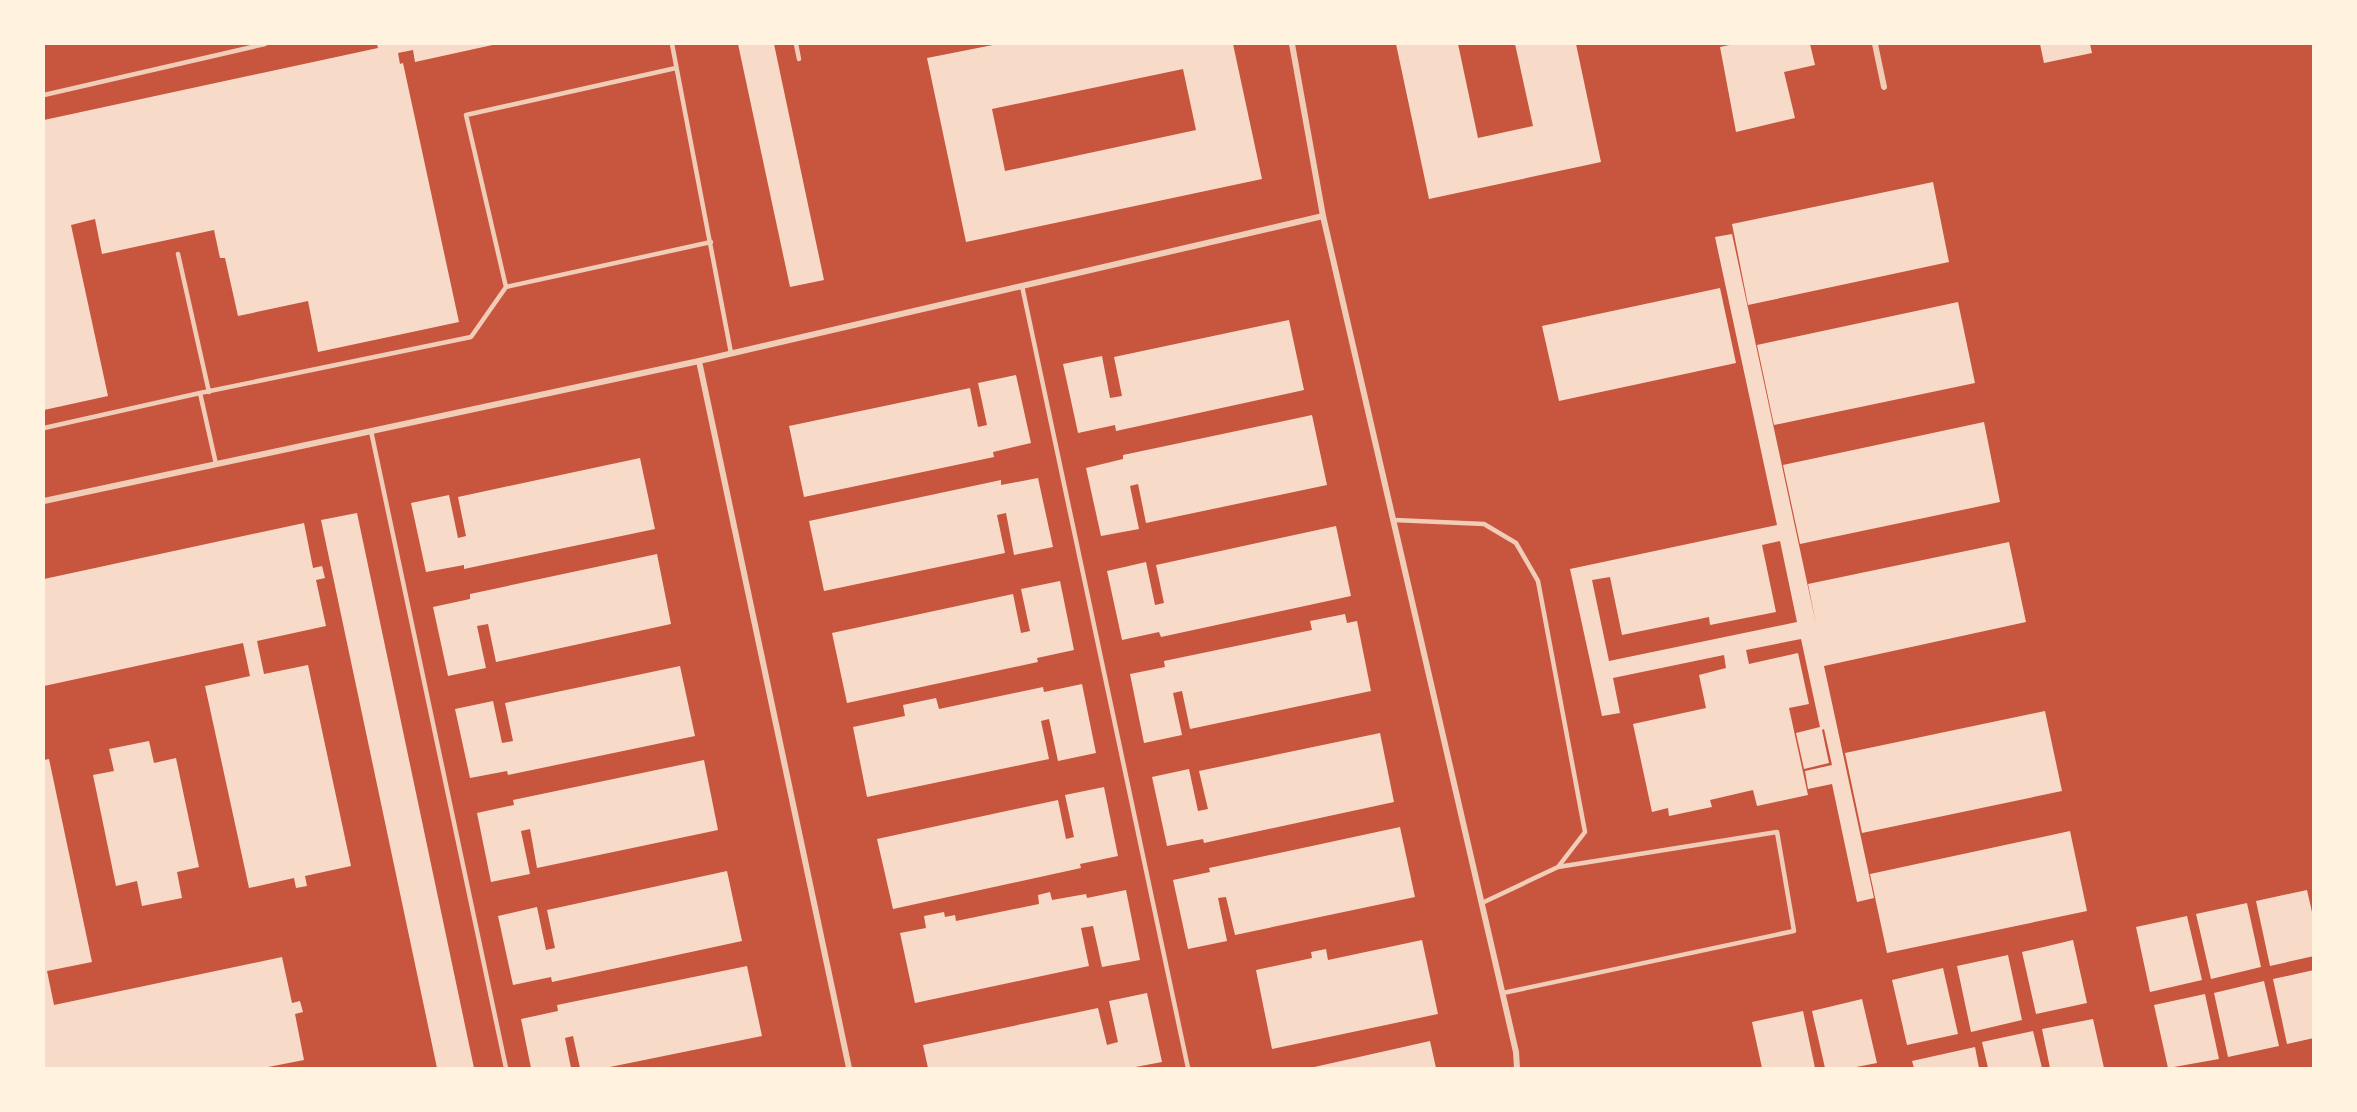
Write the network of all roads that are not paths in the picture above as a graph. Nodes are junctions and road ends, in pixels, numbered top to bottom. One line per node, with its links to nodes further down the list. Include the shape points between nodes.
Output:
1 (265, 44): 9 (lane)
2 (672, 44): 7 (lane)
3 (796, 44): 6 (lane)
4 (1292, 44): 10 (street)
5 (1875, 44): 8 (street)
6 (799, 59)
7 (676, 68): 11 (lane); 14 (lane, via 466,115)
8 (1884, 87)
9 (44, 95)
10 (1323, 216): 13 (street); 23 (street)
11 (711, 242): 14 (lane); 15 (lane)
12 (178, 254): 17 (lane)
13 (1022, 286): 15 (street); 29 (lane)
14 (506, 287): 17 (lane, via 471,336)
15 (731, 353): 16 (street)
16 (699, 361): 20 (street); 28 (street)
17 (209, 392): 18 (lane)
18 (200, 393): 19 (lane); 21 (lane)
19 (44, 428)
20 (371, 431): 21 (street); 27 (lane)
21 (216, 464): 22 (street)
22 (44, 501)
23 (1394, 520): 24 (lane, via 1484,524 1516,543 1538,581 1586,832); 25 (street)
24 (1558, 867): 25 (lane); 26 (lane, via 1777,832 1794,931)
25 (1482, 903): 26 (street)
26 (1503, 993): 30 (street)
27 (506, 1068)
28 (849, 1068)
29 (1188, 1068)
30 (1517, 1068)

